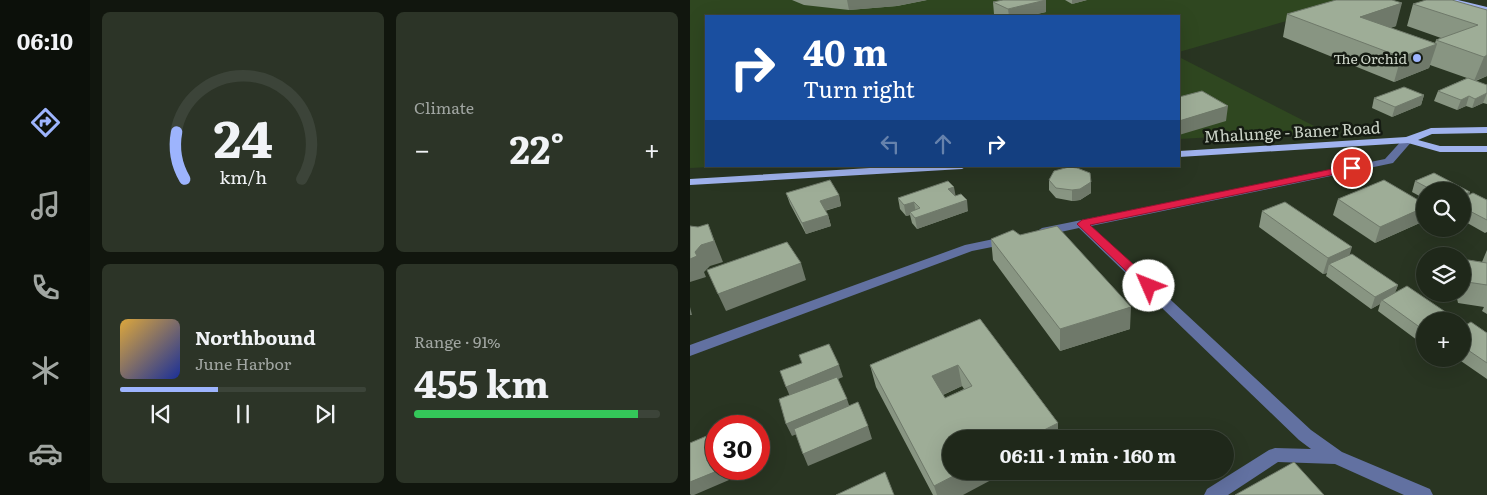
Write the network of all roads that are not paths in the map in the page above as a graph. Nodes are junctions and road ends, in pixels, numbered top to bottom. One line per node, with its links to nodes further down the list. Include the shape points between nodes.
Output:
1 (1450, 0): 2 (main road)
2 (1487, 9)
3 (1487, 130): 4 (main road, Mhalunge - Baner Road, via 1431,131)
4 (1408, 140): 5 (main road, Mhalunge - Baner Road, via 1440,150); 6 (main road, Mhalunge - Baner Road); 9 (street, via 1389,160)
5 (1487, 149)
6 (1180, 154)
7 (945, 167): 8 (main road)
8 (690, 182)
9 (1082, 224): 10 (street, via 969,248); 11 (street, via 1306,435)
10 (690, 351)
11 (1336, 457): 12 (street, via 1276,455); 13 (street)
12 (1213, 495)
13 (1424, 495)

